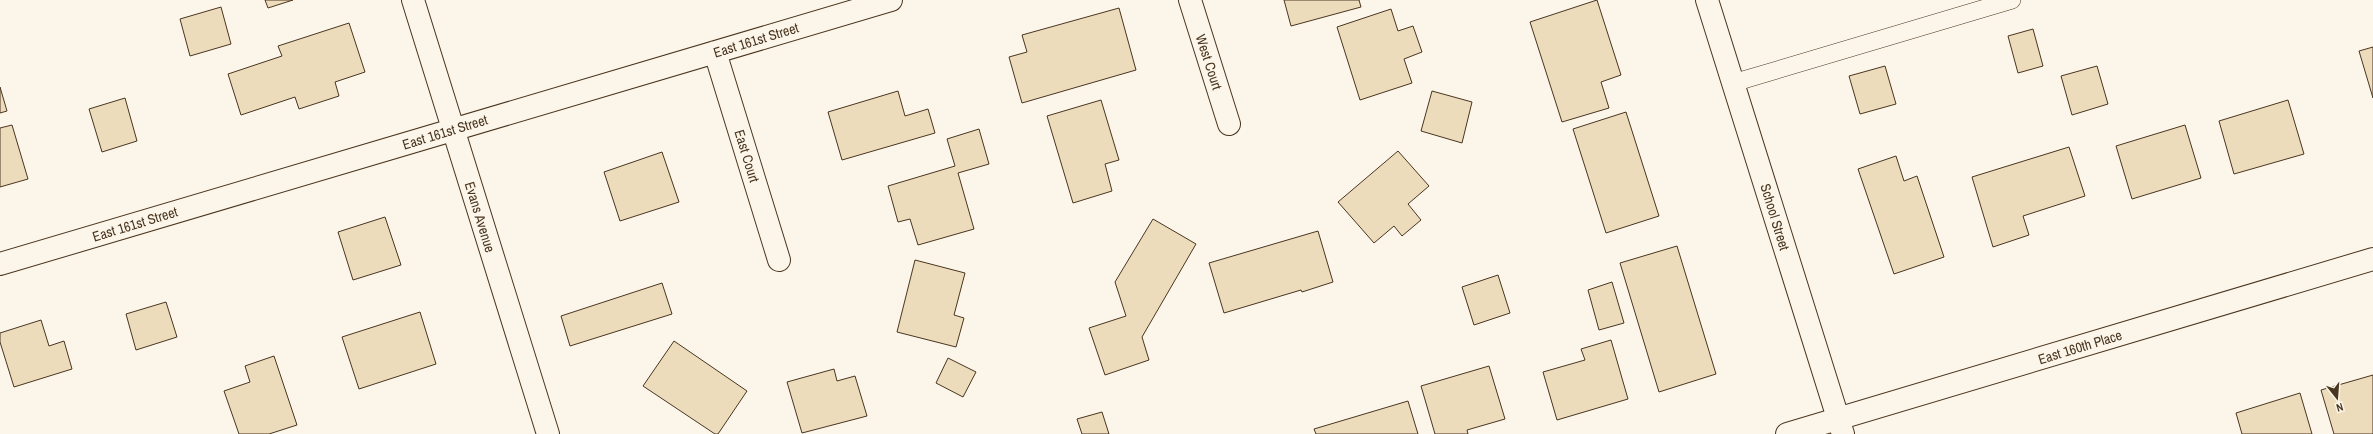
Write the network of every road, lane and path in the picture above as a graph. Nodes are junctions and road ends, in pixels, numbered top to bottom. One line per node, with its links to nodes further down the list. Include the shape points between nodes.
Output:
1 (413, 0): 9 (street, Evans Avenue)
2 (891, 0): 6 (street, East 161st Street)
3 (1190, 0): 8 (street, West Court)
4 (1707, 0): 7 (street, School Street)
5 (2012, 0): 7 (lane)
6 (714, 52): 9 (street, East 161st Street); 11 (street, East Court)
7 (1733, 83): 13 (street, School Street)
8 (1229, 124)
9 (453, 130): 12 (street, East 161st Street); 14 (street, Evans Avenue)
10 (2373, 259): 13 (street, East 160th Place)
11 (779, 260)
12 (0, 264)
13 (1840, 426): 15 (street, East 160th Place)
14 (548, 434)
15 (1787, 434)

